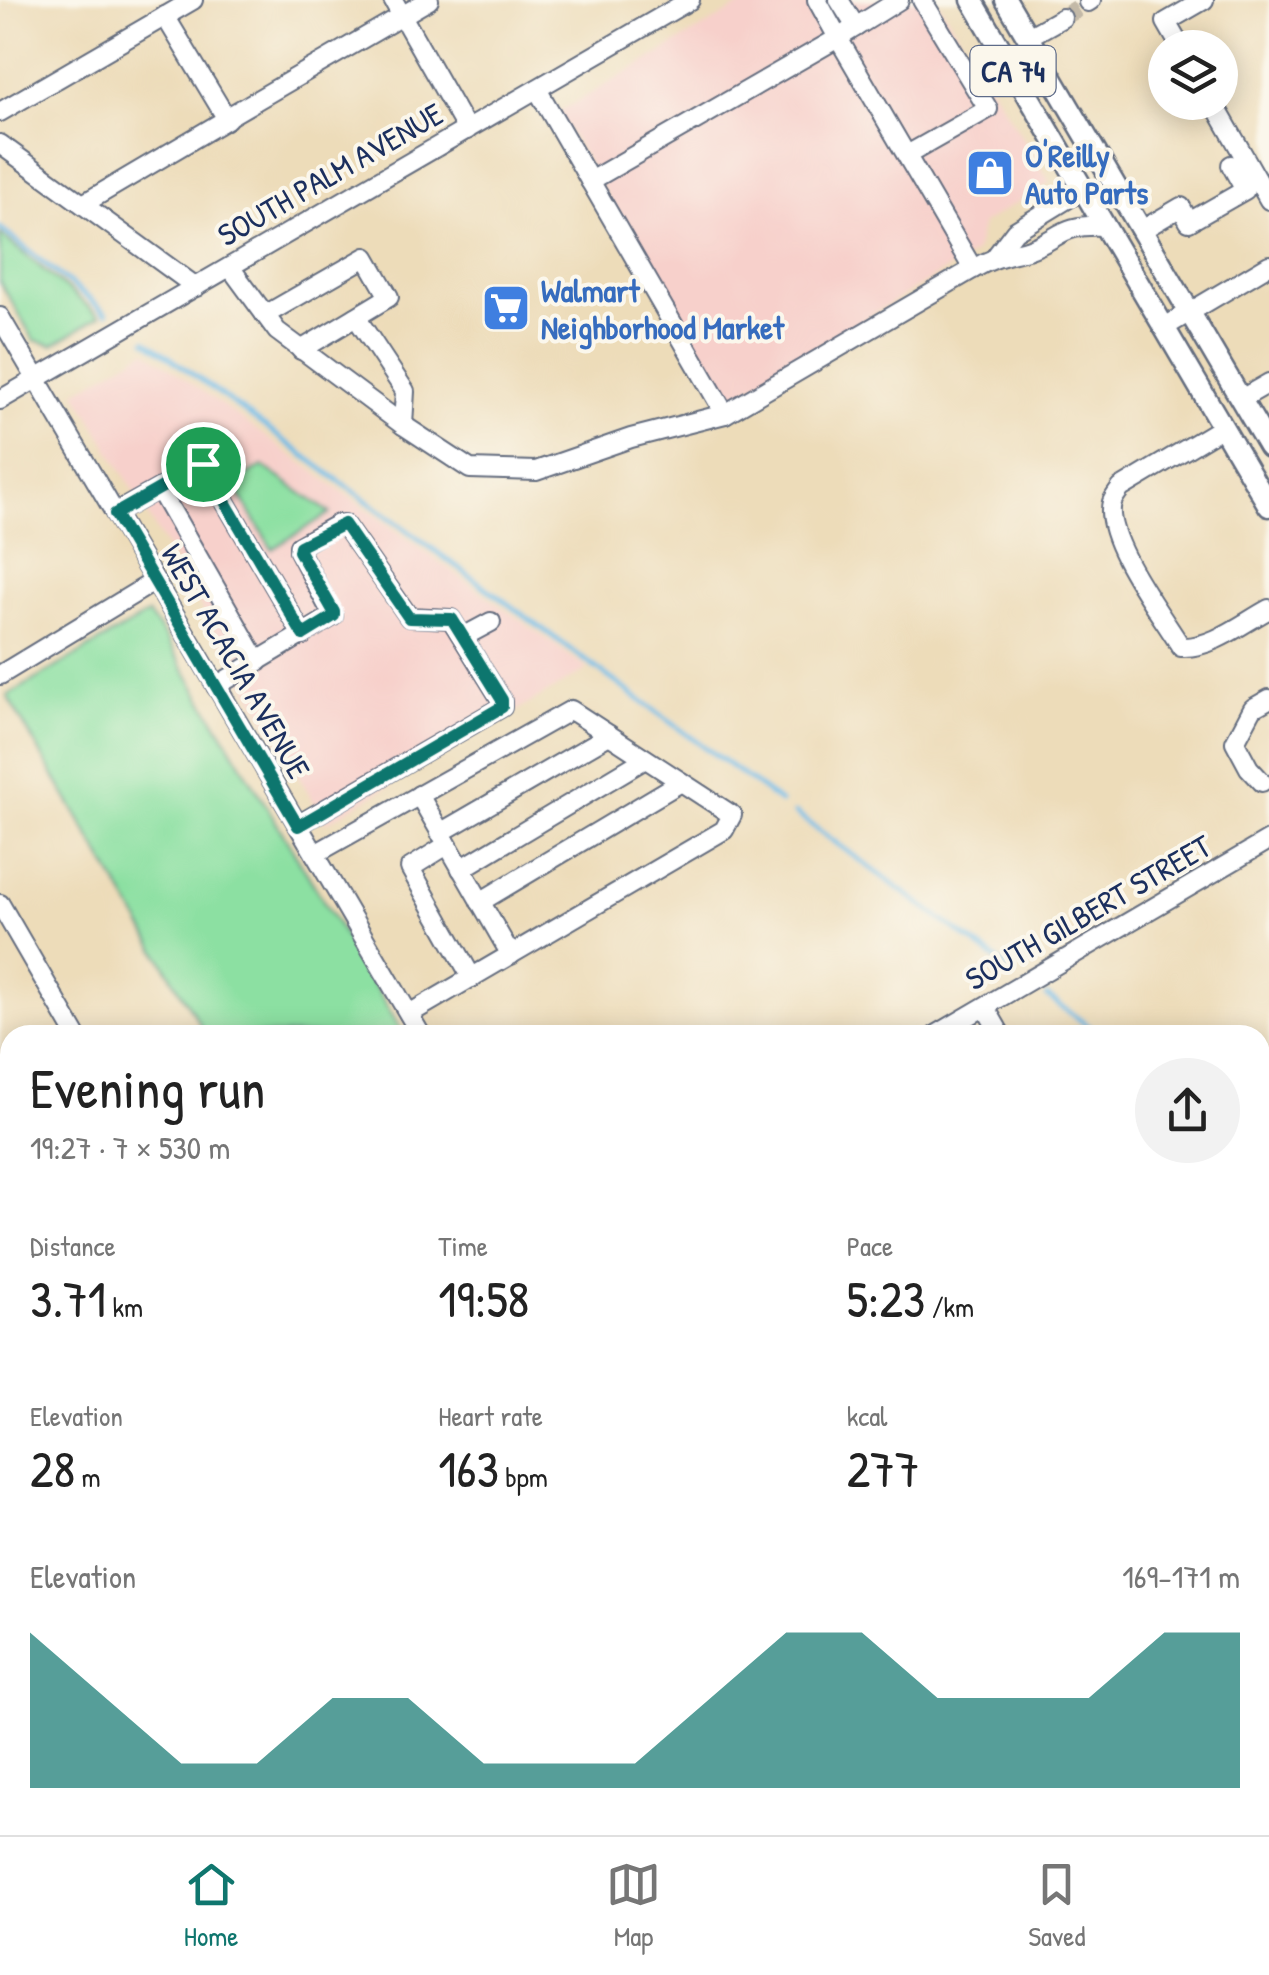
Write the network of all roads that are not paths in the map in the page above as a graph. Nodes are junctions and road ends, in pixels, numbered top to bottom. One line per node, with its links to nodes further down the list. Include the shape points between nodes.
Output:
1 (429, 0): 11 (street)
2 (690, 0): 18 (street, SOUTH PALM AVENUE)
3 (817, 0): 16 (street)
4 (839, 0): 14 (street)
5 (900, 0): 14 (street)
6 (922, 0): 24 (street, via 988,109)
7 (972, 0): 27 (main road, CA 74)
8 (1006, 0): 17 (main road)
9 (1204, 0): 15 (street, via 1166,22)
10 (190, 1): 12 (street)
11 (398, 8): 20 (street); 22 (street)
12 (165, 16): 19 (street); 20 (street)
13 (1062, 18): 17 (street)
14 (856, 27): 16 (street)
15 (1171, 30)
16 (838, 38): 24 (street); 26 (street)
17 (1028, 38): 31 (main road)
18 (537, 89): 22 (street, SOUTH PALM AVENUE); 26 (street)
19 (0, 112)
20 (226, 118): 29 (street)
21 (1223, 120): 28 (street)
22 (467, 130): 34 (street, SOUTH PALM AVENUE)
23 (0, 144): 29 (street)
24 (906, 154): 35 (street)
25 (1230, 165): 31 (street, via 1245,190 1189,222 1180,207)
26 (590, 181): 47 (street)
27 (1082, 190): 30 (main road, CA 74); 32 (street, via 1015,232)
28 (1269, 200)
29 (83, 204): 36 (street)
30 (1103, 226): 32 (street, via 1076,225 1028,249); 41 (main road, CA 74)
31 (1142, 230): 37 (main road)
32 (996, 256): 35 (street)
33 (1269, 265): 37 (street)
34 (230, 267): 36 (street, SOUTH PALM AVENUE); 38 (street)
35 (973, 269): 47 (street)
36 (196, 286): 43 (street, SOUTH PALM AVENUE)
37 (1190, 312): 41 (street); 45 (main road)
38 (265, 315): 39 (street, via 366,256 390,298); 42 (street)
39 (356, 317): 42 (street); 48 (street, via 404,391)
40 (0, 318): 43 (street, WEST ACACIA AVENUE)
41 (1163, 328): 49 (main road, CA 74)
42 (301, 350): 48 (street)
43 (36, 379): 46 (street, SOUTH PALM AVENUE); 54 (street, WEST ACACIA AVENUE)
44 (1269, 383): 45 (street)
45 (1241, 399): 50 (main road)
46 (0, 400)
47 (724, 414): 48 (street, via 536,471 470,469)
48 (403, 426)
49 (1223, 427): 51 (main road, via 1251,449); 53 (main road, CA 74); 56 (street, via 1121,488 1112,503 1114,528 1181,647 1207,643)
50 (1269, 447)
51 (1269, 480)
52 (159, 488): 54 (street); 58 (street, via 203,464); 60 (street)
53 (1269, 506)
54 (115, 514): 55 (street, WEST ACACIA AVENUE)
55 (154, 581): 61 (street); 62 (street, WEST ACACIA AVENUE)
56 (1269, 609)
57 (491, 622): 59 (street)
58 (303, 635): 59 (street, via 334,612 300,546 344,524 409,618 452,619); 60 (street)
59 (463, 638): 69 (street, via 502,707)
60 (258, 662): 62 (street)
61 (0, 675)
62 (216, 686): 69 (street, WEST ACACIA AVENUE)
63 (1269, 700): 67 (street, via 1253,708 1235,742)
64 (609, 735): 65 (street); 68 (street, via 571,710); 70 (street)
65 (645, 758): 66 (street); 73 (street)
66 (681, 782): 74 (street); 76 (street, via 732,816 724,830)
67 (1267, 785)
68 (419, 796): 70 (street); 72 (street)
69 (298, 826): 72 (street, WEST ACACIA AVENUE)
70 (444, 839): 73 (street); 77 (street, via 410,868)
71 (1269, 840): 78 (street, SOUTH GILBERT STREET)
72 (315, 854): 79 (street, WEST ACACIA AVENUE)
73 (461, 868): 74 (street)
74 (480, 902): 76 (street)
75 (1, 910): 80 (street)
76 (511, 955): 77 (street)
77 (472, 978): 79 (street)
78 (984, 1007): 82 (street, SOUTH GILBERT STREET); 83 (street)
79 (409, 1014): 81 (street, WEST ACACIA AVENUE)
80 (70, 1025)
81 (415, 1025)
82 (953, 1025)
83 (995, 1025)

